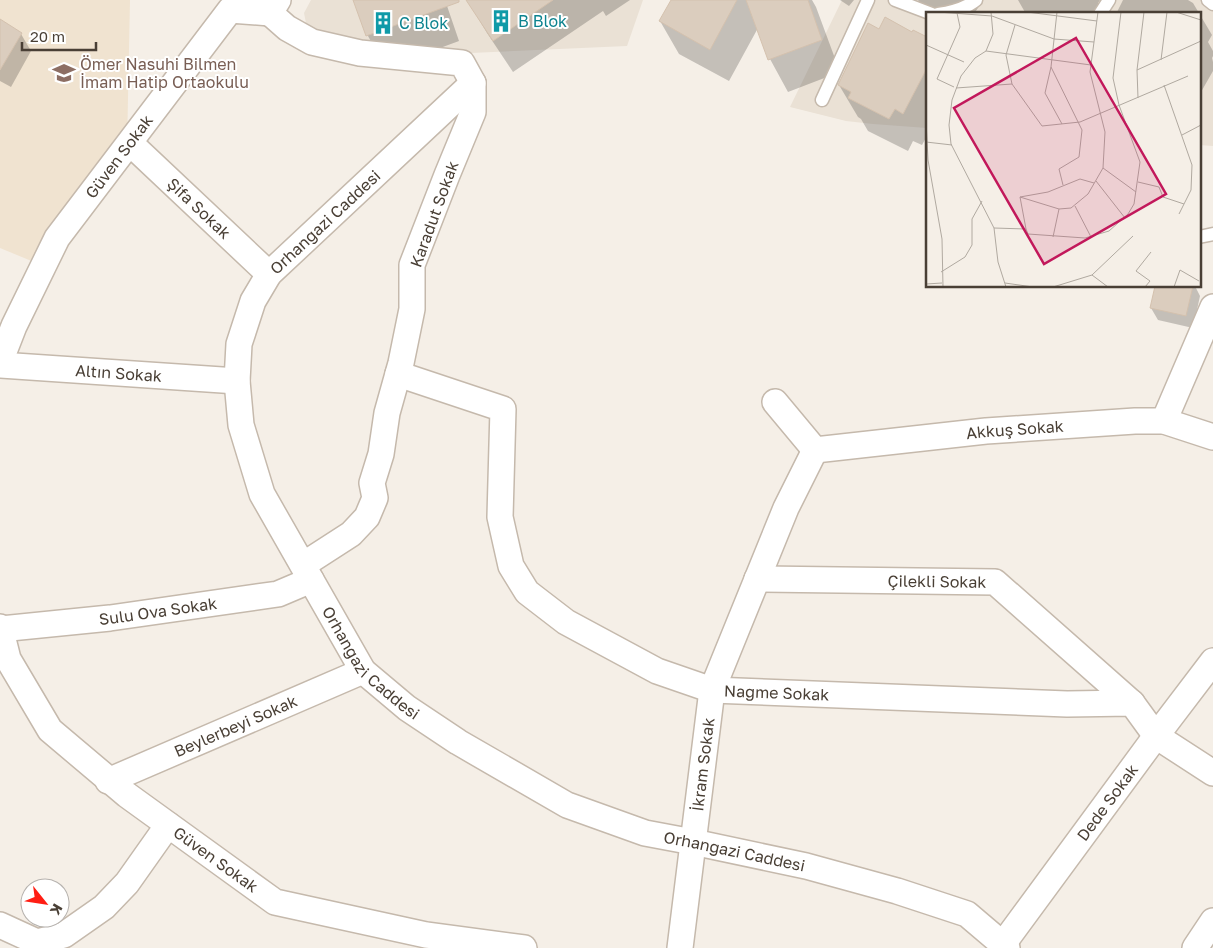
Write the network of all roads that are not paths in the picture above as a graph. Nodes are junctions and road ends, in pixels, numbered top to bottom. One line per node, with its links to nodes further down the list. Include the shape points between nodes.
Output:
1 (868, 0): 12 (lane)
2 (895, 0): 8 (lane)
3 (976, 0): 9 (lane)
4 (1109, 0): 10 (lane)
5 (1208, 0): 6 (lane)
6 (1213, 4)
7 (274, 7): 11 (street, via 287,28 312,42 360,53 462,63); 13 (street, Güven Sokak, via 230,10)
8 (927, 12)
9 (953, 12)
10 (1101, 12)
11 (473, 83): 16 (street, Orhangazi Caddesi); 19 (street, Karadut Sokak, via 473,112 412,265 412,309)
12 (822, 100)
13 (130, 143): 16 (street, Şifa Sokak); 18 (street, Güven Sokak, via 57,238 14,326)
14 (1213, 234): 15 (lane)
15 (1200, 237)
16 (269, 274): 20 (street, Orhangazi Caddesi, via 253,301 239,344)
17 (1213, 307): 22 (street)
18 (0, 363): 20 (street, Altın Sokak)
19 (398, 374): 25 (street, Karadut Sokak, via 372,483 374,498 367,517); 30 (street, Nağme Sokak, via 503,409 500,517 511,566 527,592 566,622 658,671)
20 (236, 381): 25 (street, Orhangazi Caddesi, via 241,425 262,494)
21 (775, 402): 24 (street)
22 (1164, 421): 23 (street, Akkuş Sokak); 24 (street, Akkuş Sokak, via 986,432)
23 (1213, 437)
24 (815, 450): 26 (street, İkram Sokak, via 786,508)
25 (307, 573): 27 (street, Sulu Ova Sokak, via 278,594 110,618); 29 (street, Orhangazi Caddesi)
26 (757, 579): 30 (street, İkram Sokak); 31 (street, Çilekli Sokak, via 995,582)
27 (0, 628): 34 (street, Güven Sokak, via 8,659 50,730)
28 (1213, 661): 32 (street, Dede Sokak)
29 (363, 671): 34 (street, Beylerbeyi Sokak); 36 (street, Orhangazi Caddesi, via 407,708 458,742 567,805 645,833)
30 (712, 690): 31 (street, Nağme Sokak, via 1067,704); 36 (street, İkram Sokak)
31 (1132, 703): 32 (street)
32 (1156, 736): 33 (street); 39 (street, Dede Sokak)
33 (1213, 774)
34 (108, 781): 35 (street, Güven Sokak)
35 (168, 825): 38 (street, via 116,895 64,935 37,942); 40 (street, Güven Sokak, via 276,902 426,935)
36 (693, 842): 39 (street, Orhangazi Caddesi, via 806,866 967,914); 41 (street, İkram Sokak)
37 (1213, 921): 42 (street)
38 (0, 925)
39 (1005, 946)
40 (524, 948)
41 (680, 948)
42 (1195, 948)

